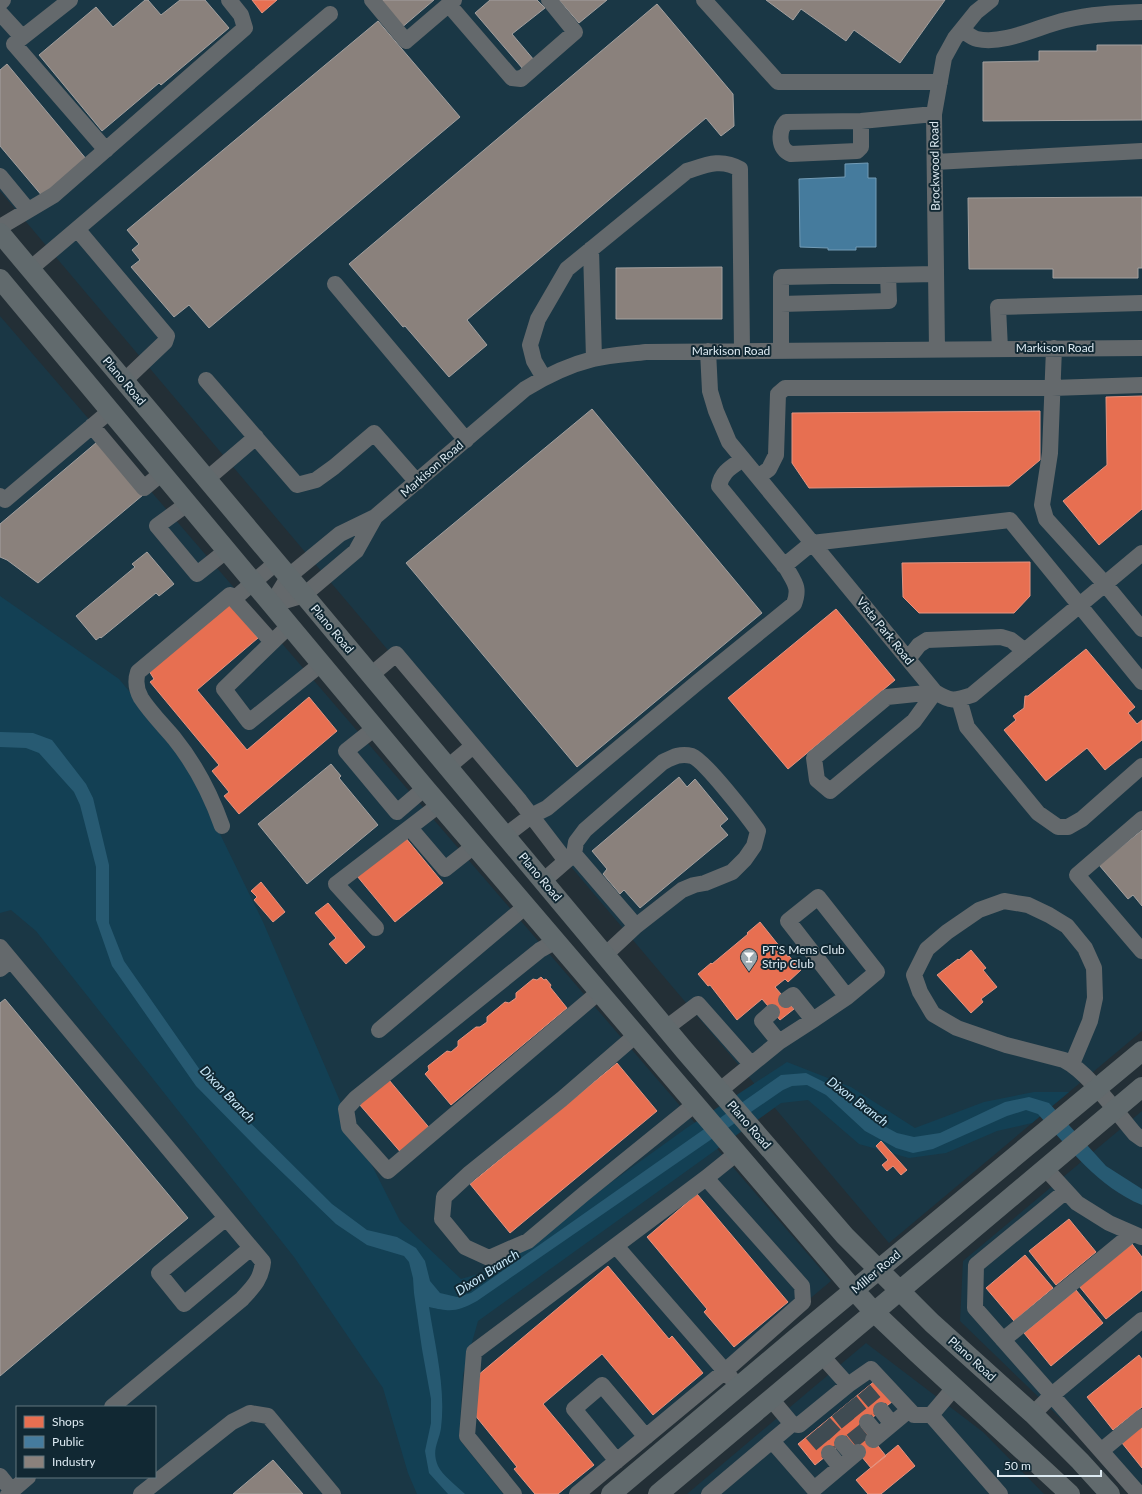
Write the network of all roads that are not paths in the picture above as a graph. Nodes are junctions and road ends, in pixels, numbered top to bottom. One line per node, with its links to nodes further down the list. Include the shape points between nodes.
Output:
1 (3, 0): 9 (street)
2 (70, 0): 14 (street)
3 (229, 0): 18 (street, via 241,15 245,28)
4 (372, 0): 8 (street, via 406,41)
5 (549, 0): 8 (street, via 575,32 521,79 512,78)
6 (704, 0): 15 (street, via 778,82)
7 (991, 0): 13 (street, Brockwood Road, via 976,12)
8 (452, 2)
9 (0, 3)
10 (1142, 12): 13 (street, via 1067,19 1010,37 988,40 976,39)
11 (0, 14): 14 (street)
12 (330, 14): 24 (street)
13 (962, 30): 15 (street, Brockwood Road, via 944,58)
14 (22, 37): 18 (street, via 14,44)
15 (940, 82): 16 (street, Brockwood Road)
16 (934, 114): 17 (street); 20 (street, Brockwood Road)
17 (860, 121): 17 (street, via 786,122 782,129 782,147 791,154 857,151 861,147)
18 (106, 150): 22 (street, via 54,195)
19 (1142, 151): 20 (street)
20 (935, 162): 28 (street, Brockwood Road)
21 (0, 176): 22 (street)
22 (28, 210): 23 (street)
23 (0, 227)
24 (77, 229): 27 (street); 44 (street, via 167,336 165,342)
25 (0, 233): 27 (main road, Plano Road)
26 (591, 250): 39 (street, via 687,171 711,163 731,164 740,169); 41 (street); 42 (street, via 567,269 538,319 530,344 534,361)
27 (30, 269): 31 (main road); 44 (main road, Plano Road)
28 (936, 274): 29 (street); 36 (street, Brockwood Road)
29 (888, 275): 33 (street, via 781,277); 33 (street, via 889,301)
30 (335, 284): 50 (street)
31 (2, 287): 47 (main road)
32 (1142, 303): 37 (street, via 998,307)
33 (781, 304): 40 (street)
34 (1054, 348): 35 (street, Markison Road); 37 (street, Markison Road); 46 (street)
35 (1142, 348)
36 (937, 349): 37 (street, Markison Road); 40 (street, Markison Road)
37 (1000, 349)
38 (708, 351): 39 (street, Markison Road); 41 (street, Markison Road, via 646,352); 51 (street, Vista Park Road, via 710,391 716,411 729,442)
39 (742, 351): 40 (street, Markison Road)
40 (781, 351)
41 (594, 359): 42 (street, Markison Road)
42 (544, 378): 50 (street, Markison Road, via 525,390)
43 (206, 380): 49 (street)
44 (124, 381): 54 (main road, Plano Road)
45 (1142, 385): 46 (street)
46 (1052, 388): 53 (street, via 785,388 778,394 776,456 769,469); 65 (street, via 1050,453 1042,505 1046,519)
47 (110, 411): 48 (street); 52 (main road)
48 (92, 426): 52 (street, via 144,488); 56 (street, via 5,500)
49 (256, 437): 54 (street); 55 (street, via 297,485 316,480 374,432)
50 (466, 440): 55 (street, Markison Road)
51 (743, 459): 53 (street, Vista Park Road); 62 (street, via 720,477 719,486)
52 (162, 474): 57 (main road)
53 (758, 477): 59 (street, Vista Park Road)
54 (207, 479): 63 (main road, Plano Road)
55 (417, 482): 58 (street, Markison Road)
56 (0, 496)
57 (187, 504): 60 (main road); 60 (street, via 157,526 197,574)
58 (375, 517): 63 (street, Markison Road, via 340,534); 66 (street, Markison Road, via 356,551)
59 (812, 543): 62 (street); 69 (street, via 1010,520); 74 (street, Vista Park Road)
60 (226, 551): 64 (main road)
61 (1142, 553): 65 (street)
62 (784, 566): 86 (street, via 794,580 798,594 794,604 547,808)
63 (283, 569): 64 (street); 66 (main road, Plano Road); 68 (street, Markison Road)
64 (253, 583): 67 (street); 68 (main road)
65 (1104, 584): 69 (street); 70 (street)
66 (304, 595): 68 (street, Markison Road); 76 (main road, Plano Road)
67 (234, 599): 72 (street); 88 (street, via 230,594 138,672 135,679 141,698 175,740 204,784)
68 (271, 605): 71 (main road)
69 (1079, 606): 73 (street); 77 (street)
70 (1139, 620)
71 (289, 626): 72 (street); 75 (main road)
72 (272, 642): 75 (street, via 224,689 249,722)
73 (1024, 651): 74 (street, via 1006,638 927,640 919,645); 79 (street, via 972,695)
74 (908, 659): 78 (street, Vista Park Road)
75 (321, 664): 80 (main road)
76 (371, 675): 81 (street, via 396,654); 83 (main road, Plano Road)
77 (1142, 682)
78 (935, 692): 78 (street, via 914,721 830,791 817,780 814,758 887,696); 79 (street, Vista Park Road, via 948,700)
79 (959, 699): 82 (street, via 967,727 1038,814 1058,827 1068,827 1082,818)
80 (375, 728): 84 (main road); 84 (street, via 346,751 397,812)
81 (473, 746): 83 (street); 86 (street)
82 (1142, 766)
83 (448, 767): 90 (main road, Plano Road)
84 (425, 788): 85 (main road)
85 (439, 805): 89 (street); 91 (main road)
86 (531, 816): 90 (street); 92 (street)
87 (1142, 819): 99 (street, via 1077,875)
88 (222, 826)
89 (410, 828): 91 (street, via 445,869); 96 (street, via 336,884)
90 (505, 836): 91 (main road); 93 (main road, Plano Road)
91 (478, 850): 94 (main road)
92 (570, 858): 93 (street); 95 (street); 95 (street, via 576,842 585,830 663,762 678,755 694,757 706,767 758,831 754,846 732,872 682,890)
93 (543, 881): 100 (main road, Plano Road)
94 (526, 906): 97 (main road); 108 (street)
95 (636, 926): 100 (street)
96 (376, 928)
97 (556, 941): 102 (main road); 102 (street, via 540,950 356,1098 346,1109 349,1127 388,1171)
98 (0, 946): 101 (street)
99 (1142, 951)
100 (605, 955): 107 (main road, Plano Road)
101 (6, 964): 124 (street)
102 (599, 992): 109 (main road)
103 (847, 997): 103 (street, via 877,972 818,897 788,921); 106 (street)
104 (786, 1000): 106 (street, via 793,995)
105 (772, 1012): 110 (street, via 762,1021)
106 (814, 1020): 110 (street)
107 (666, 1028): 109 (main road); 112 (street, via 698,1004); 115 (main road, Plano Road)
108 (379, 1030)
109 (636, 1035): 117 (main road); 117 (street, via 444,1197 442,1219 465,1247 489,1258 528,1241)
110 (779, 1042): 112 (street)
111 (1142, 1050): 116 (main road, Miller Road)
112 (751, 1064): 115 (street)
113 (1072, 1064): 113 (street, via 1092,1013 1095,998 1094,968 1085,948 1066,926 1028,905 1004,901 979,910 927,949 914,975 920,992 933,1014 957,1028); 116 (street)
114 (1142, 1087): 118 (main road)
115 (719, 1090): 128 (main road, Plano Road, via 845,1236)
116 (1091, 1093): 118 (street); 128 (main road, Miller Road)
117 (695, 1104): 120 (main road)
118 (1108, 1115): 119 (street); 121 (main road)
119 (1142, 1138)
120 (737, 1153): 122 (street); 129 (main road)
121 (1050, 1164): 123 (street); 130 (main road)
122 (706, 1178): 126 (street); 133 (street, via 802,1286 803,1302)
123 (1066, 1191): 125 (street, via 1076,1204); 135 (street, via 976,1265 975,1308)
124 (226, 1218): 127 (street); 127 (street, via 159,1273 184,1304)
125 (1137, 1236): 135 (street)
126 (616, 1246): 137 (street); 167 (street, via 474,1352 467,1436)
127 (251, 1248): 143 (street, via 263,1262 258,1282 242,1299)
128 (878, 1270): 129 (main road, Miller Road); 130 (main road, Plano Road)
129 (854, 1290): 131 (main road); 134 (main road, Miller Road)
130 (900, 1291): 131 (main road); 146 (main road, Plano Road, via 932,1324)
131 (874, 1312): 136 (main road); 139 (main road)
132 (1142, 1320): 141 (street)
133 (779, 1322): 134 (street); 137 (street)
134 (795, 1339): 138 (main road, Miller Road)
135 (1003, 1340): 141 (street)
136 (822, 1356): 140 (street); 142 (main road)
137 (725, 1371): 138 (street); 152 (street)
138 (739, 1387): 159 (main road, Miller Road)
139 (954, 1388): 147 (street); 172 (main road)
140 (846, 1394): 145 (street, via 871,1369); 150 (street)
141 (1052, 1395): 146 (street); 156 (street)
142 (771, 1399): 150 (street); 163 (main road)
143 (113, 1406)
144 (881, 1410): 151 (street)
145 (909, 1410): 147 (street, via 914,1415); 151 (street)
146 (1033, 1414): 173 (main road, Plano Road)
147 (931, 1415): 171 (street)
148 (1142, 1417): 156 (street)
149 (867, 1422): 151 (street, via 875,1437)
150 (809, 1423): 153 (street)
151 (892, 1424)
152 (646, 1437): 155 (street); 158 (street, via 602,1385 574,1409)
153 (772, 1441): 160 (street, via 814,1489); 170 (street)
154 (842, 1443): 160 (street, via 855,1454)
155 (633, 1448): 158 (street); 159 (street)
156 (1101, 1451): 174 (street)
157 (829, 1453): 160 (street)
158 (617, 1461): 168 (street)
159 (648, 1464): 163 (main road); 169 (main road, Miller Road)
160 (840, 1467)
161 (0, 1476): 164 (street)
162 (27, 1478): 164 (street)
163 (666, 1491)
164 (10, 1492)
165 (141, 1494): 166 (street, via 232,1422 250,1413 268,1416)
166 (333, 1494)
167 (514, 1494)
168 (577, 1494)
169 (611, 1494)
170 (709, 1494)
171 (1000, 1494)
172 (1070, 1494)
173 (1110, 1494)
174 (1139, 1494)

